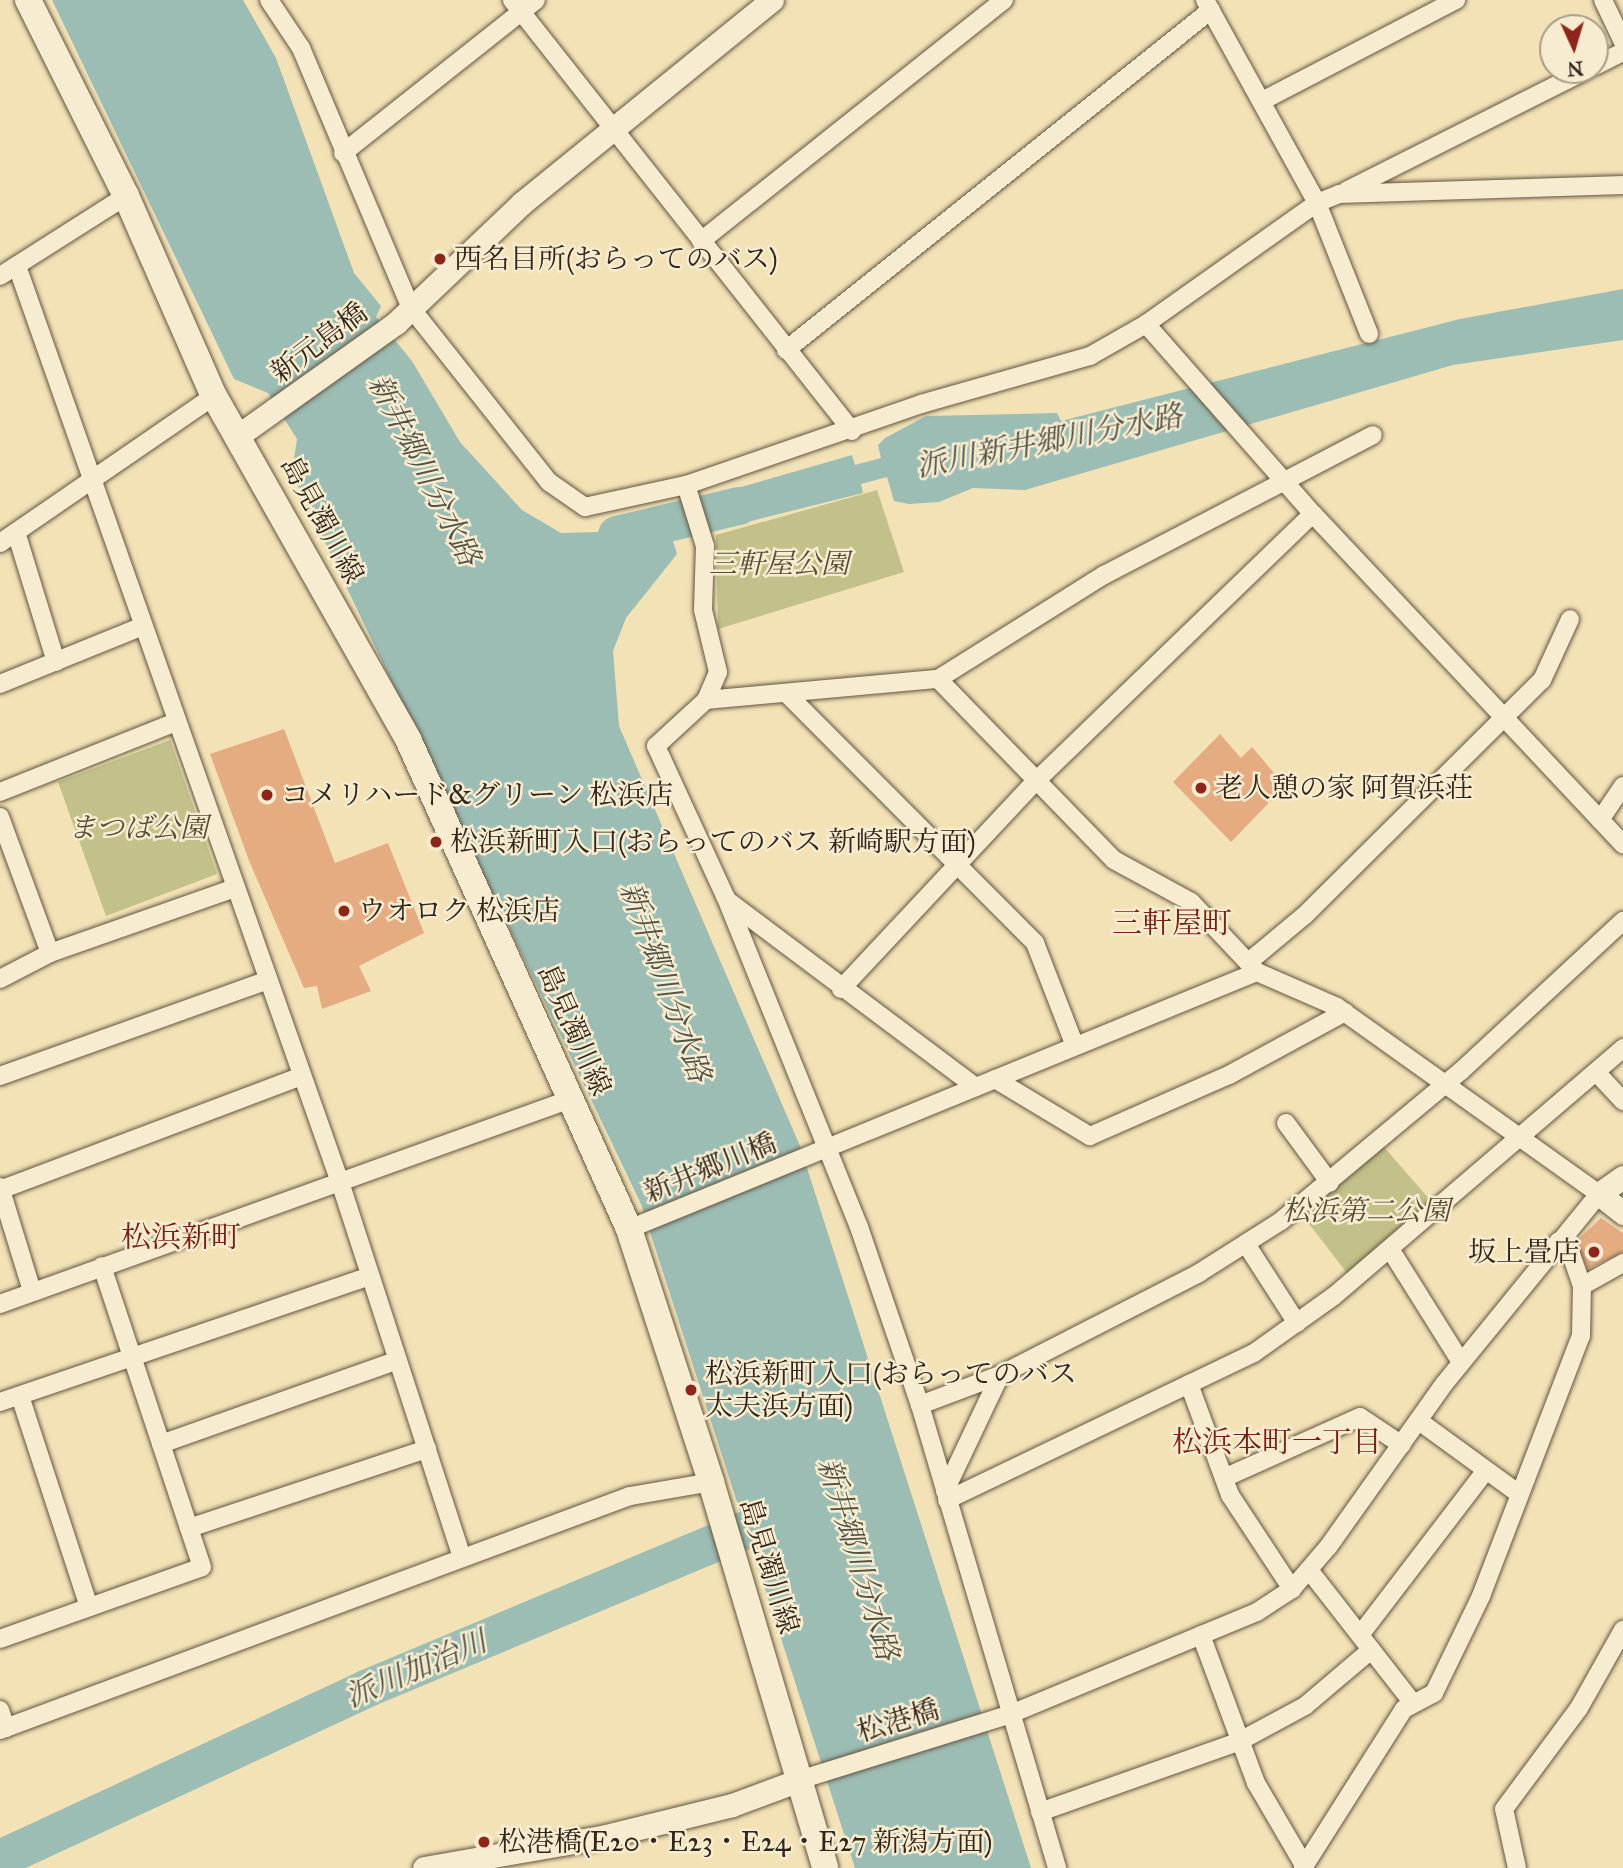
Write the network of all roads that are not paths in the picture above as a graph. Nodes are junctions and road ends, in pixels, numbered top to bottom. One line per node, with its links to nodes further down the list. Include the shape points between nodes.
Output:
1 (28, 0): 17 (main road, 島見濁川線)
2 (269, 0): 14 (street, via 301,48)
3 (536, 0): 9 (street)
4 (772, 0): 13 (street, 新元島橋)
5 (1004, 0): 19 (street)
6 (1455, 0): 12 (street)
7 (1602, 0): 10 (street)
8 (1208, 5): 12 (street); 25 (street)
9 (517, 6): 13 (street); 14 (street)
10 (1623, 42)
11 (1559, 84): 16 (street)
12 (1262, 101): 18 (street)
13 (612, 129): 19 (street); 22 (street, 新元島橋, via 522,203)
14 (343, 153): 22 (street)
15 (1623, 185): 16 (street)
16 (1339, 194): 18 (street)
17 (127, 196): 20 (street); 26 (main road, 島見濁川線)
18 (1317, 203): 23 (street); 24 (street)
19 (701, 240): 25 (street)
20 (18, 266): 21 (street); 31 (street)
21 (0, 276)
22 (404, 315): 28 (street, 新元島橋); 32 (street, via 549,482 585,507)
23 (1146, 324): 27 (street, via 1090,356 1003,378); 30 (street)
24 (1369, 334)
25 (786, 350): 27 (street)
26 (214, 396): 28 (main road, 島見濁川線); 31 (street)
27 (852, 430): 32 (street)
28 (239, 435): 69 (main road, 島見濁川線, via 408,739)
29 (1373, 435): 30 (street)
30 (1284, 479): 33 (street); 39 (street, via 1104,575)
31 (92, 480): 34 (street); 37 (street)
32 (686, 485): 42 (street, via 705,546 703,610 718,672)
33 (1313, 514): 43 (street); 45 (street)
34 (16, 532): 35 (street); 38 (street)
35 (0, 543)
36 (1570, 619): 43 (street, 新井郷川橋, via 1542,680)
37 (143, 626): 38 (street); 44 (street)
38 (56, 662): 40 (street)
39 (938, 679): 41 (street); 45 (street)
40 (0, 684)
41 (789, 696): 42 (street); 51 (street)
42 (706, 700): 53 (street, via 656,746)
43 (1502, 717): 49 (street); 56 (street, 新井郷川橋)
44 (176, 722): 47 (street); 52 (street)
45 (1035, 782): 51 (street); 56 (street, via 1114,860 1191,902)
46 (1623, 786): 49 (street)
47 (0, 792)
48 (0, 817): 55 (street)
49 (1600, 820): 50 (street)
50 (1623, 844)
51 (957, 866): 59 (street); 61 (street, via 1035,943)
52 (235, 888): 55 (street); 58 (street)
53 (726, 898): 59 (street); 73 (street)
54 (1623, 921): 67 (street)
55 (50, 953): 57 (street)
56 (1254, 966): 60 (street); 61 (street, 新井郷川橋)
57 (0, 979)
58 (268, 980): 64 (street); 65 (street)
59 (841, 989): 68 (street)
60 (1345, 1012): 66 (street, via 1228,1075 1090,1136); 67 (street)
61 (1075, 1046): 66 (street, 新井郷川橋)
62 (1623, 1048): 63 (street)
63 (1596, 1072): 70 (street); 72 (street)
64 (0, 1076)
65 (302, 1076): 75 (street); 77 (street)
66 (995, 1079): 68 (street, 新井郷川橋)
67 (1443, 1082): 72 (street); 76 (street)
68 (976, 1087): 73 (street, 新井郷川橋)
69 (571, 1099): 75 (street); 80 (main road, 島見濁川線)
70 (1623, 1101)
71 (1286, 1123): 76 (street)
72 (1519, 1141): 78 (street); 83 (street)
73 (819, 1153): 80 (street, 新井郷川橋); 98 (street)
74 (1623, 1177): 78 (street)
75 (340, 1182): 85 (street); 86 (street)
76 (1329, 1183): 82 (street)
77 (0, 1189): 88 (street)
78 (1599, 1194): 79 (street); 81 (street, 松港橋)
79 (1623, 1213)
80 (641, 1224): 105 (main road, 島見濁川線)
81 (1558, 1241): 87 (street, via 1570,1254); 93 (street, 松港橋)
82 (1245, 1244): 90 (street); 94 (street)
83 (1390, 1249): 90 (street); 93 (street)
84 (1623, 1263): 87 (street)
85 (102, 1266): 88 (street); 91 (street)
86 (370, 1276): 91 (street); 92 (street)
87 (1582, 1286): 106 (street, via 1581,1336)
88 (32, 1291): 89 (street)
89 (0, 1304)
90 (1297, 1323): 95 (street, via 1254,1353)
91 (132, 1357): 96 (street); 100 (street)
92 (398, 1360): 100 (street); 102 (street)
93 (1461, 1362): 99 (street, 松港橋)
94 (1000, 1375): 98 (street); 107 (street)
95 (1189, 1384): 104 (street); 107 (street)
96 (20, 1395): 97 (street); 112 (street)
97 (0, 1402)
98 (920, 1405): 107 (street)
99 (1419, 1421): 101 (street, 松港橋); 103 (street)
100 (161, 1444): 108 (street)
101 (1402, 1445): 104 (street, via 1360,1417); 110 (street, 松港橋)
102 (427, 1449): 108 (street); 109 (street)
103 (1484, 1473): 106 (street); 115 (street)
104 (1224, 1478): 111 (street)
105 (711, 1482): 109 (street, via 630,1496); 123 (main road, 島見濁川線)
106 (1519, 1494): 118 (street, via 1482,1596 1434,1693)
107 (946, 1495): 120 (street)
108 (189, 1528): 112 (street, via 202,1567)
109 (462, 1557): 121 (street)
110 (1309, 1570): 111 (street, 松港橋); 115 (street)
111 (1292, 1589): 114 (street, 松港橋, via 1256,1612)
112 (89, 1607): 116 (street)
113 (1623, 1630): 129 (street, via 1579,1708 1504,1809)
114 (1201, 1635): 120 (street, 松港橋); 122 (street)
115 (1360, 1635): 117 (street)
116 (0, 1639)
117 (1371, 1650): 118 (street); 122 (street, via 1305,1706)
118 (1413, 1703): 125 (street)
119 (0, 1710): 121 (street)
120 (1011, 1714): 123 (street, 松港橋); 124 (street)
121 (3, 1729)
122 (1240, 1741): 124 (street); 125 (street, via 1256,1783)
123 (802, 1779): 126 (street, via 732,1805 602,1837); 127 (main road, 島見濁川線)
124 (1040, 1812): 128 (street)
125 (1304, 1867)
126 (424, 1868)
127 (825, 1868)
128 (1057, 1868)
129 (1517, 1868)

